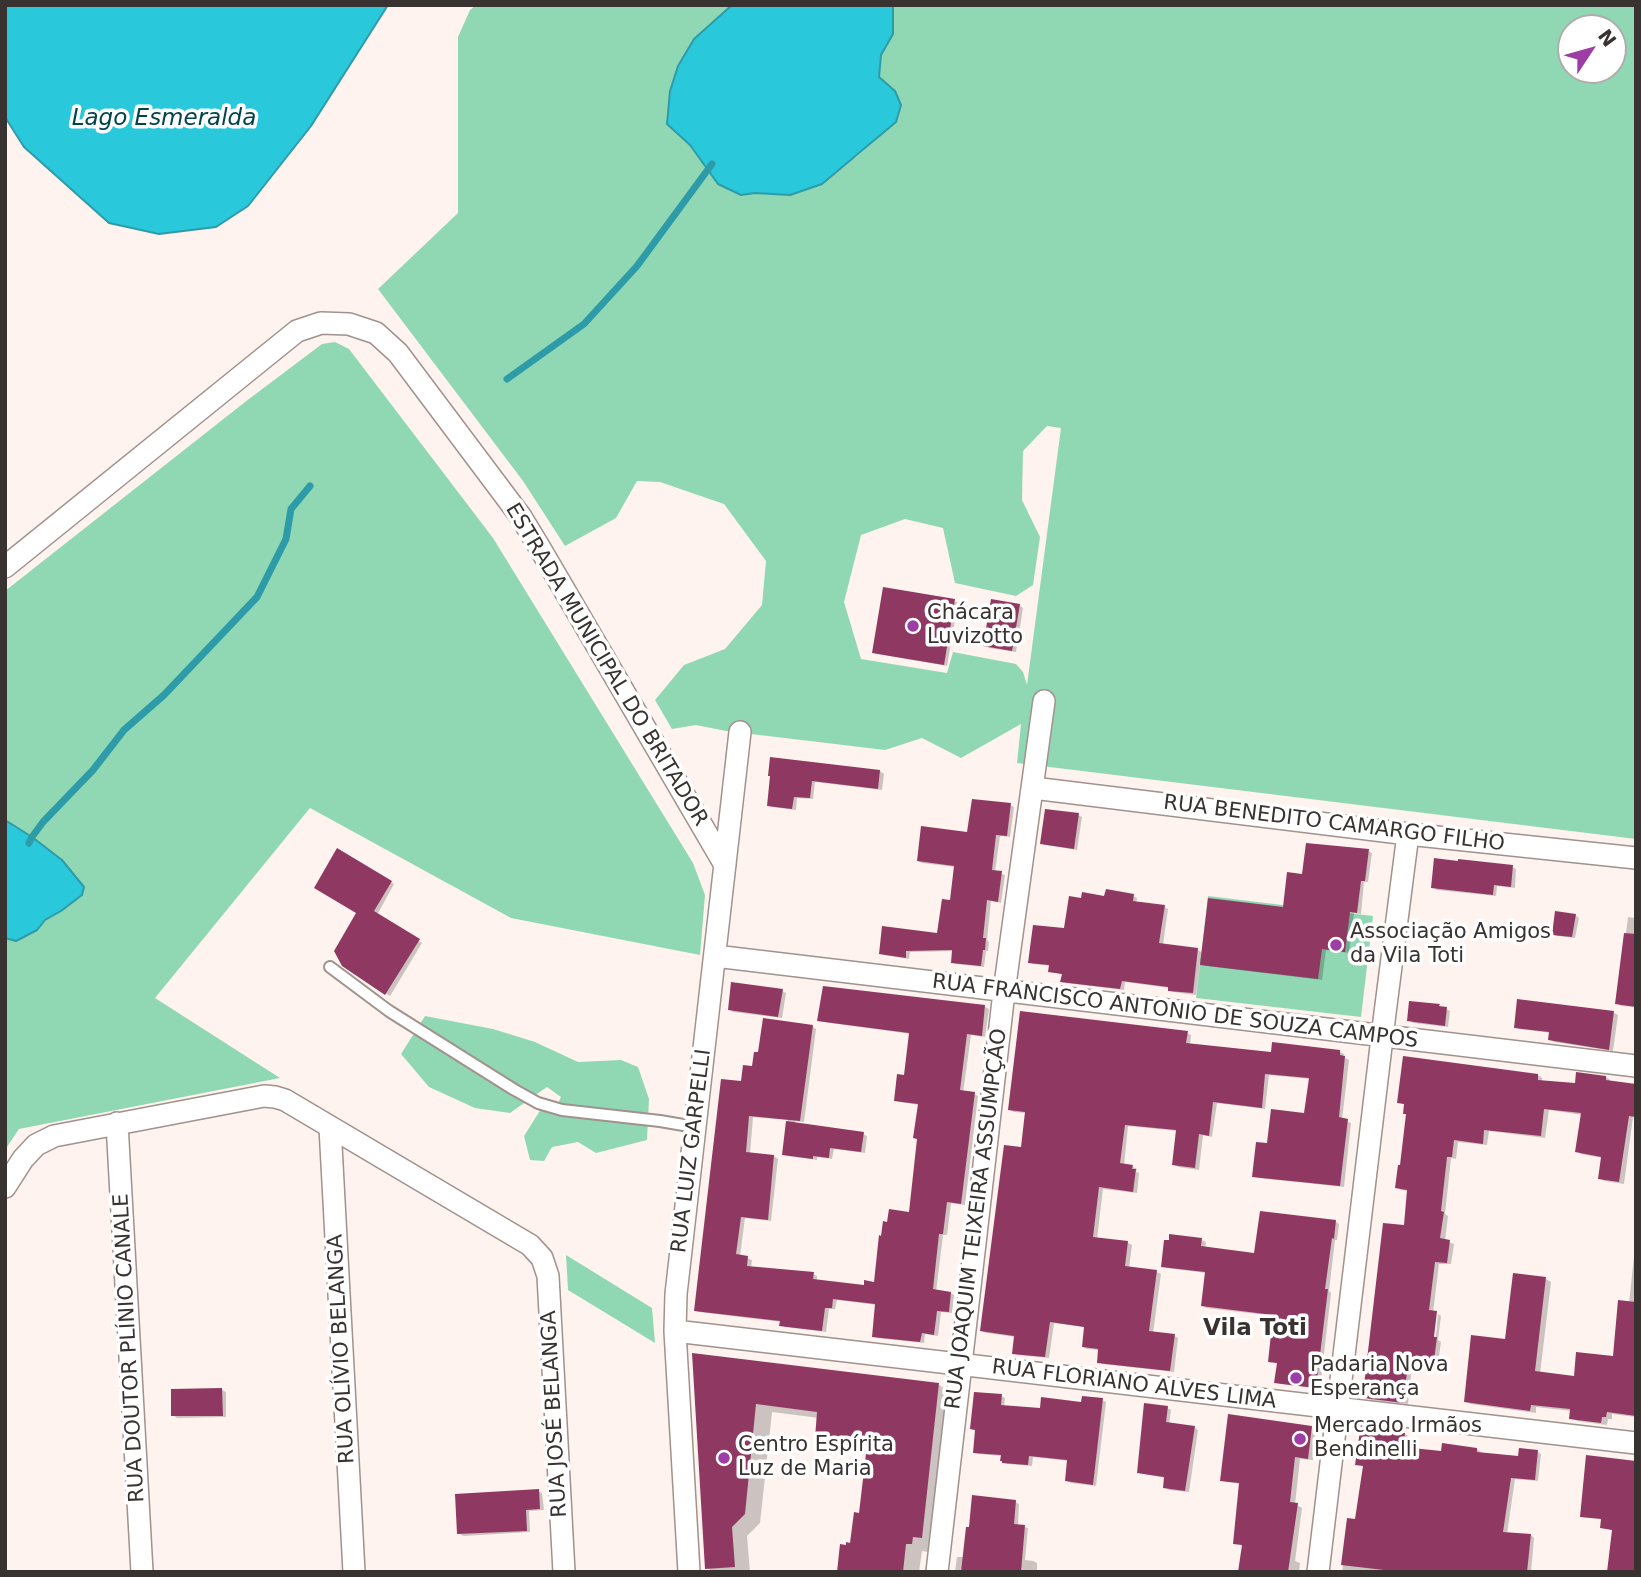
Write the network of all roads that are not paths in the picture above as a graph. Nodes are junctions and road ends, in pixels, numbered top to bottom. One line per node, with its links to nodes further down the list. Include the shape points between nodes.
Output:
1 (5, 567): 7 (street, ESTRADA MUNICIPAL DO BRITADOR, via 297,331 321,323 349,324 376,333 398,353 521,517)
2 (1044, 701): 4 (street, RUA JOAQUIM TEIXEIRA ASSUMPÇÃO)
3 (740, 732): 7 (street, RUA LUIZ GARPELLI)
4 (1033, 788): 5 (street, RUA BENEDITO CAMARGO FILHO); 10 (street, RUA JOAQUIM TEIXEIRA ASSUMPÇÃO)
5 (1408, 834): 6 (street, RUA BENEDITO CAMARGO FILHO); 11 (street)
6 (1636, 858)
7 (725, 865): 8 (street, RUA LUIZ GARPELLI)
8 (715, 956): 10 (street, RUA FRANCISCO ANTONIO DE SOUZA CAMPOS); 15 (street, RUA LUIZ GARPELLI)
9 (330, 967): 15 (lane, via 389,1011 538,1103)
10 (1004, 992): 11 (street, RUA FRANCISCO ANTONIO DE SOUZA CAMPOS); 18 (street, RUA JOAQUIM TEIXEIRA ASSUMPÇÃO)
11 (1382, 1036): 12 (street, RUA FRANCISCO ANTONIO DE SOUZA CAMPOS); 19 (street)
12 (1636, 1066)
13 (117, 1123): 14 (street, via 264,1096 285,1100); 16 (street, via 54,1136 36,1145); 21 (street, RUA DOUTOR PLÍNIO CANALE)
14 (330, 1127): 22 (street, RUA OLÍVIO BELANGA); 23 (street, RUA JOSÉ BELANGA, via 530,1245 542,1258 548,1276)
15 (695, 1127): 17 (street, RUA LUIZ GARPELLI)
16 (5, 1186)
17 (675, 1331): 18 (street, RUA FLORIANO ALVES LIMA); 24 (street, RUA LUIZ GARPELLI)
18 (960, 1364): 19 (street, RUA FLORIANO ALVES LIMA); 25 (street, RUA JOAQUIM TEIXEIRA ASSUMPÇÃO)
19 (1337, 1409): 20 (street, RUA FLORIANO ALVES LIMA); 26 (street)
20 (1636, 1443)
21 (142, 1572)
22 (354, 1572)
23 (564, 1572)
24 (689, 1572)
25 (936, 1572)
26 (1318, 1572)

